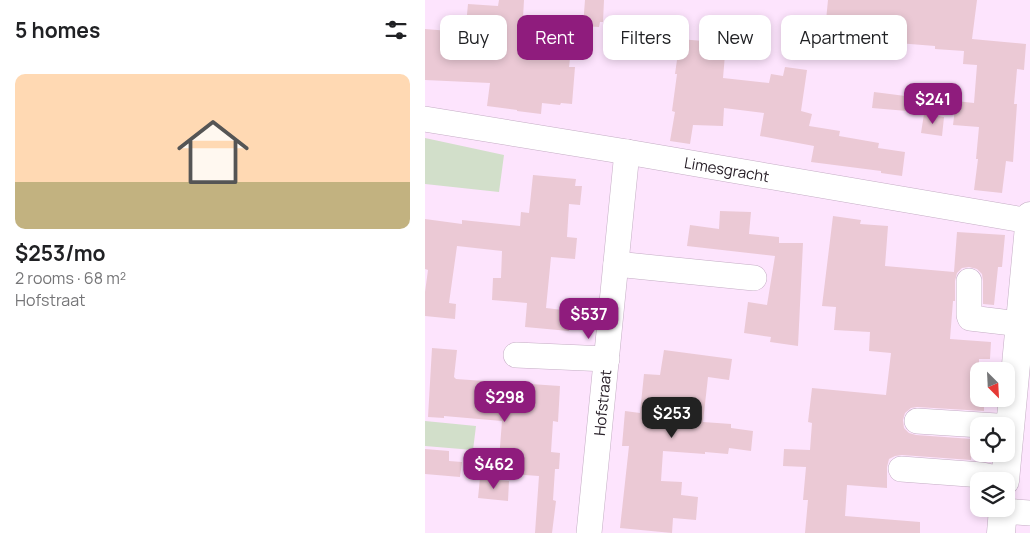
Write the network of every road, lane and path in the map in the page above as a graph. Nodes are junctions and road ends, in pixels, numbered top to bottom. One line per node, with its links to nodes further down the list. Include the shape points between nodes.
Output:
1 (425, 119): 2 (street, Limesgracht)
2 (627, 152): 4 (street, Limesgracht); 5 (street, Hofstraat)
3 (1030, 216): 4 (main road)
4 (1030, 221): 8 (main road)
5 (616, 264): 6 (street); 10 (street, Hofstraat)
6 (754, 278)
7 (969, 281): 8 (street, via 970,318)
8 (1020, 324): 11 (main road)
9 (516, 355): 10 (street)
10 (607, 359): 18 (street, Hofstraat)
11 (1006, 417)
12 (917, 421): 13 (street)
13 (970, 425)
14 (901, 470): 15 (street)
15 (970, 474)
16 (1030, 513): 17 (street)
17 (1002, 518)
18 (589, 533)

